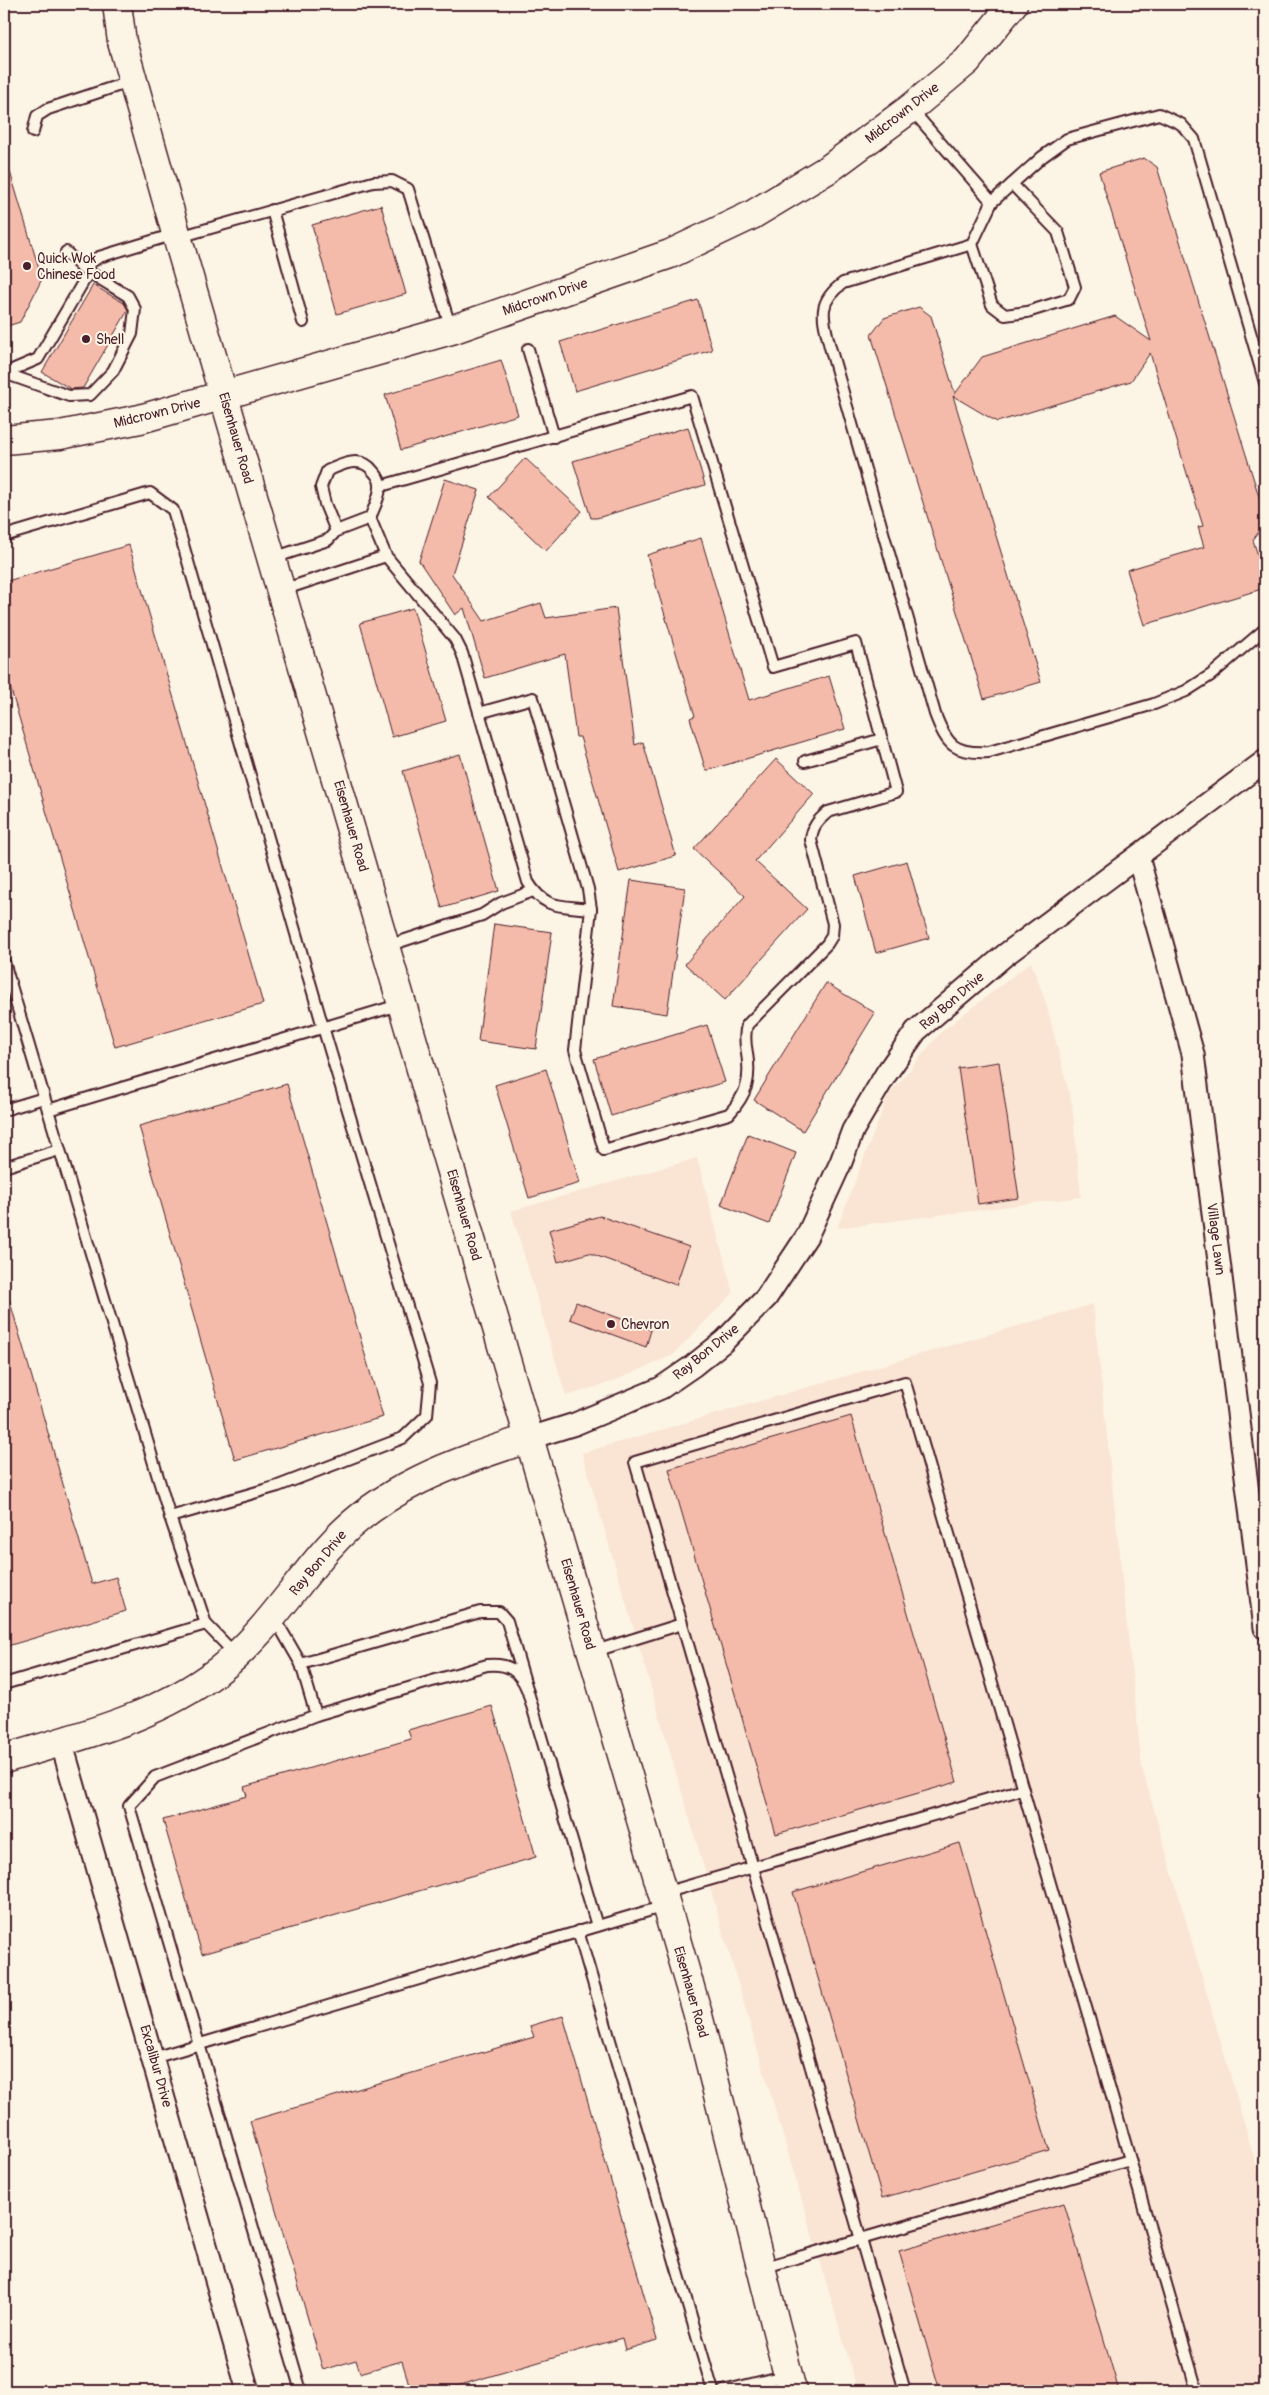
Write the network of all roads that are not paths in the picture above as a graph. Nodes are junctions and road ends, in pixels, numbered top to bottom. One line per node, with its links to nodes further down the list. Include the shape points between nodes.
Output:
1 (101, 4): 4 (main road, Eisenhauer Road)
2 (117, 4): 4 (main road, Eisenhauer Road)
3 (1013, 4): 6 (main road, Midcrown Drive, via 967,61)
4 (122, 42): 5 (main road, Eisenhauer Road)
5 (133, 81): 7 (lane, via 48,109 36,116); 11 (main road, Eisenhauer Road)
6 (911, 108): 9 (lane); 16 (main road, Midcrown Drive, via 830,168 752,215 670,254)
7 (33, 132)
8 (1012, 184): 9 (lane); 12 (lane, via 1058,232 1075,287 1069,299 1005,315 992,305); 19 (lane, via 1067,139 1159,114 1181,124 1194,139)
9 (992, 202): 12 (lane)
10 (272, 210): 11 (lane); 15 (lane); 16 (lane, via 373,182 392,181 408,188)
11 (177, 235): 14 (lane, via 99,257); 20 (main road, Eisenhauer Road)
12 (972, 244): 30 (lane, via 843,283 829,293 825,304 824,322 830,347 942,733 966,753 989,752 1154,704 1186,691 1211,675)
13 (66, 252): 14 (lane)
14 (86, 270): 18 (lane, via 38,359); 18 (lane, via 128,296 135,309 132,334 113,371 90,395 69,396)
15 (303, 322)
16 (451, 330): 20 (main road, Midcrown Drive)
17 (528, 349): 21 (lane)
18 (4, 373)
19 (1265, 382)
20 (224, 395): 22 (main road, Midcrown Drive, via 140,419 60,435); 28 (main road, Eisenhauer Road)
21 (554, 437): 23 (lane); 32 (lane, via 692,396 773,667 856,643)
22 (4, 440)
23 (381, 486): 24 (lane); 25 (lane, via 371,468 359,462 344,463 328,471 321,487)
24 (370, 518): 25 (lane); 27 (lane)
25 (336, 531): 28 (lane, via 328,540)
26 (4, 536): 41 (lane, via 150,493 173,510)
27 (386, 556): 29 (lane); 31 (lane, via 455,639)
28 (272, 558): 29 (main road, Eisenhauer Road)
29 (282, 590): 38 (main road, Eisenhauer Road)
30 (1265, 629)
31 (479, 713): 36 (lane); 37 (lane, via 533,698)
32 (882, 738): 33 (lane); 37 (lane, via 896,792 828,812 812,830 811,840 833,924 832,936 748,1025 745,1032 750,1070 748,1083 742,1100 729,1114 604,1150 575,1050)
33 (805, 761)
34 (1265, 761): 35 (street, Ray Bon Drive)
35 (1138, 857): 47 (street, Ray Bon Drive, via 1005,955 916,1032 886,1074 853,1130 807,1236 766,1298 724,1341 661,1388 575,1424); 52 (street, Village Lawn, via 1193,1054)
36 (533, 891): 37 (lane, via 548,904); 38 (lane, via 482,914)
37 (591, 909)
38 (386, 947): 40 (main road, Eisenhauer Road)
39 (4, 962): 42 (lane)
40 (403, 1004): 41 (lane); 47 (main road, Eisenhauer Road)
41 (323, 1027): 44 (lane); 48 (lane, via 430,1383 427,1415 403,1438 278,1486)
42 (44, 1098): 43 (lane); 44 (lane)
43 (4, 1110)
44 (48, 1110): 45 (lane)
45 (59, 1150): 46 (lane); 48 (lane)
46 (4, 1166)
47 (530, 1438): 49 (main road, Ray Bon Drive, via 439,1469 380,1502 328,1547); 53 (main road, Eisenhauer Road)
48 (170, 1517): 50 (lane)
49 (274, 1617): 54 (main road, Ray Bon Drive); 55 (lane)
50 (206, 1624): 54 (lane); 56 (lane)
51 (682, 1624): 53 (lane); 61 (lane, via 635,1462 905,1382); 62 (lane)
52 (1265, 1628)
53 (592, 1652): 63 (main road, Eisenhauer Road)
54 (236, 1655): 59 (main road, Ray Bon Drive, via 188,1691 154,1710)
55 (301, 1664): 57 (lane, via 489,1611 499,1612 507,1621); 58 (lane)
56 (4, 1684)
57 (527, 1689): 58 (lane, via 517,1672 507,1666 487,1665); 64 (lane)
58 (316, 1715): 66 (lane, via 155,1777 129,1806)
59 (61, 1741): 60 (main road, Ray Bon Drive); 67 (street, Excalibur Drive)
60 (4, 1760)
61 (1023, 1789): 62 (lane); 68 (lane)
62 (753, 1867): 63 (lane); 69 (lane)
63 (665, 1900): 64 (lane); 70 (main road, Eisenhauer Road, via 724,2112)
64 (597, 1926): 65 (lane)
65 (578, 1931): 66 (lane); 74 (lane)
66 (198, 2044): 67 (lane); 73 (lane)
67 (153, 2058): 72 (street, Excalibur Drive)
68 (1130, 2160): 69 (lane); 77 (lane)
69 (861, 2239): 70 (lane); 76 (lane)
70 (762, 2268): 71 (main road, Eisenhauer Road)
71 (790, 2383): 75 (lane)
72 (248, 2391)
73 (301, 2391)
74 (713, 2391)
75 (723, 2391)
76 (905, 2391)
77 (1197, 2391)

